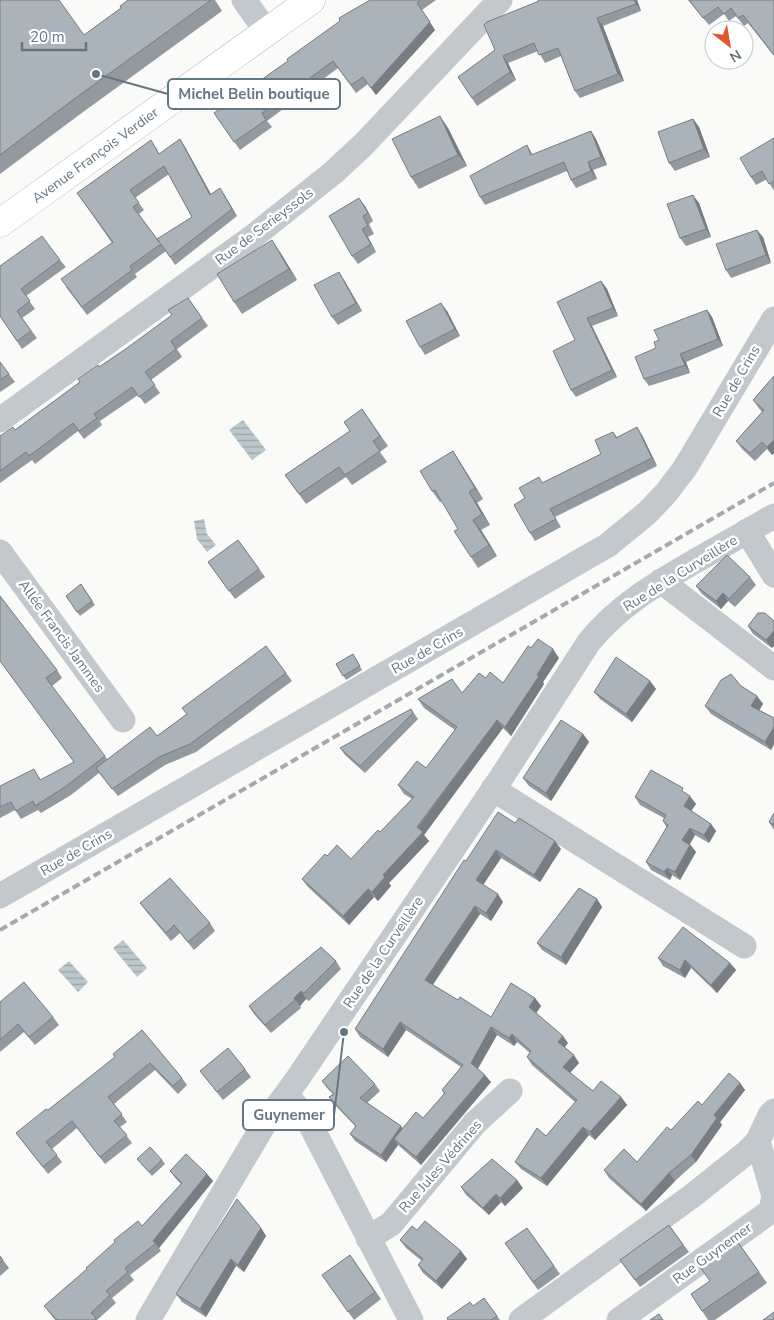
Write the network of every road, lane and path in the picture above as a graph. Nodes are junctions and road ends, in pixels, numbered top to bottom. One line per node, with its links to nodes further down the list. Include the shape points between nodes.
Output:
1 (244, 0): 4 (street)
2 (312, 0): 4 (main road, Avenue François Verdier)
3 (500, 0): 7 (street, Rue de Serieyssols, via 334,172 255,235)
4 (267, 32): 5 (main road, Avenue François Verdier)
5 (0, 223)
6 (774, 319): 16 (street, Rue de Crins, via 685,468 647,513 608,545)
7 (0, 420)
8 (774, 516): 9 (street, Rue de la Curveillère)
9 (747, 531): 11 (street); 12 (street, Rue de la Curveillère)
10 (0, 552): 14 (street, Allée Francis Jammes)
11 (774, 575)
12 (661, 581): 13 (street); 15 (street, Rue de la Curveillère, via 626,604 594,636)
13 (774, 668)
14 (123, 720)
15 (493, 789): 17 (street); 19 (street, Rue de la Curveillère)
16 (0, 896)
17 (744, 946)
18 (510, 1091): 22 (street, Rue Jules Védrines, via 475,1123 391,1224)
19 (286, 1095): 22 (street, via 307,1118); 23 (street, Rue de la Curveillère, via 263,1126)
20 (774, 1111): 21 (street)
21 (758, 1141): 25 (street, via 692,1196); 26 (street, Rue Guynemer, via 774,1196 771,1211)
22 (368, 1238): 24 (street)
23 (148, 1320)
24 (411, 1320)
25 (521, 1320)
26 (619, 1320)

